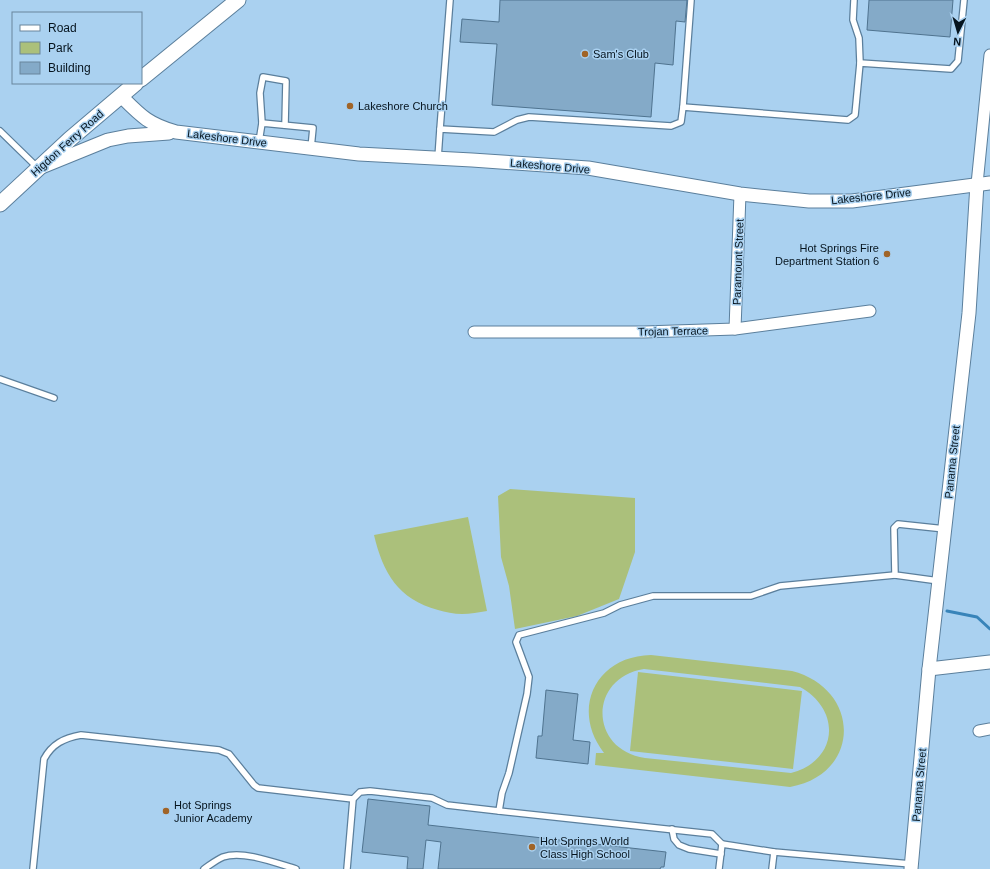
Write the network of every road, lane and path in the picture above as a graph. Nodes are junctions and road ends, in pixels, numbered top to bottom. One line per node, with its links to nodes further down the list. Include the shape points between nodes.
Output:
1 (238, 0): 8 (main road)
2 (450, 0): 14 (lane)
3 (691, 0): 11 (lane)
4 (854, 0): 7 (lane, via 853,20 859,38)
5 (964, 0): 7 (lane, via 958,61 951,69)
6 (990, 55): 21 (street, Panama Street)
7 (860, 63): 11 (lane, via 855,115 848,120)
8 (142, 78)
9 (135, 84): 10 (main road, Higdon Ferry Road)
10 (121, 96): 15 (street, Lakeshore Drive, via 145,120); 20 (main road, Higdon Ferry Road)
11 (683, 107): 14 (lane, via 681,122 671,126 529,117 494,132)
12 (262, 123): 13 (lane); 13 (lane, via 260,93 263,77 286,81); 17 (lane)
13 (285, 125): 18 (lane, via 313,128)
14 (440, 129): 19 (lane)
15 (176, 132): 17 (street, Lakeshore Drive); 20 (street, via 108,140)
16 (1, 133): 20 (lane)
17 (259, 142): 18 (street, Lakeshore Drive)
18 (311, 148): 19 (street, Lakeshore Drive, via 359,154)
19 (438, 158): 22 (street, Lakeshore Drive, via 588,168)
20 (38, 168): 23 (main road, Higdon Ferry Road)
21 (984, 184): 22 (street, Lakeshore Drive, via 852,201 809,201); 29 (street, Panama Street)
22 (740, 194): 25 (street, Paramount Street)
23 (0, 204)
24 (870, 311): 25 (street, Trojan Terrace)
25 (735, 329): 26 (street, Trojan Terrace)
26 (474, 332)
27 (0, 379): 28 (lane)
28 (54, 398)
29 (945, 529): 30 (lane, via 898,524 894,528); 31 (street, Panama Street)
30 (896, 575): 31 (lane); 35 (lane, via 780,586 750,596 653,596 620,605 604,613 519,635 516,642 529,682)
31 (939, 581): 33 (street, Panama Street)
32 (990, 662): 33 (street)
33 (930, 669): 40 (street, Panama Street)
34 (353, 799): 35 (lane, via 360,792 370,791 432,798 447,805); 41 (lane, via 258,788 229,754 219,750 81,735 69,737 58,742 44,759); 44 (lane)
35 (499, 811): 36 (lane)
36 (672, 829): 37 (lane, via 712,834); 39 (lane, via 674,839 684,848)
37 (722, 844): 38 (lane); 39 (lane)
38 (774, 852): 40 (lane); 46 (lane)
39 (721, 854): 45 (lane)
40 (911, 867)
41 (33, 869)
42 (204, 869): 43 (lane, via 216,860 232,856 253,857)
43 (296, 869)
44 (347, 869)
45 (719, 869)
46 (772, 869)

